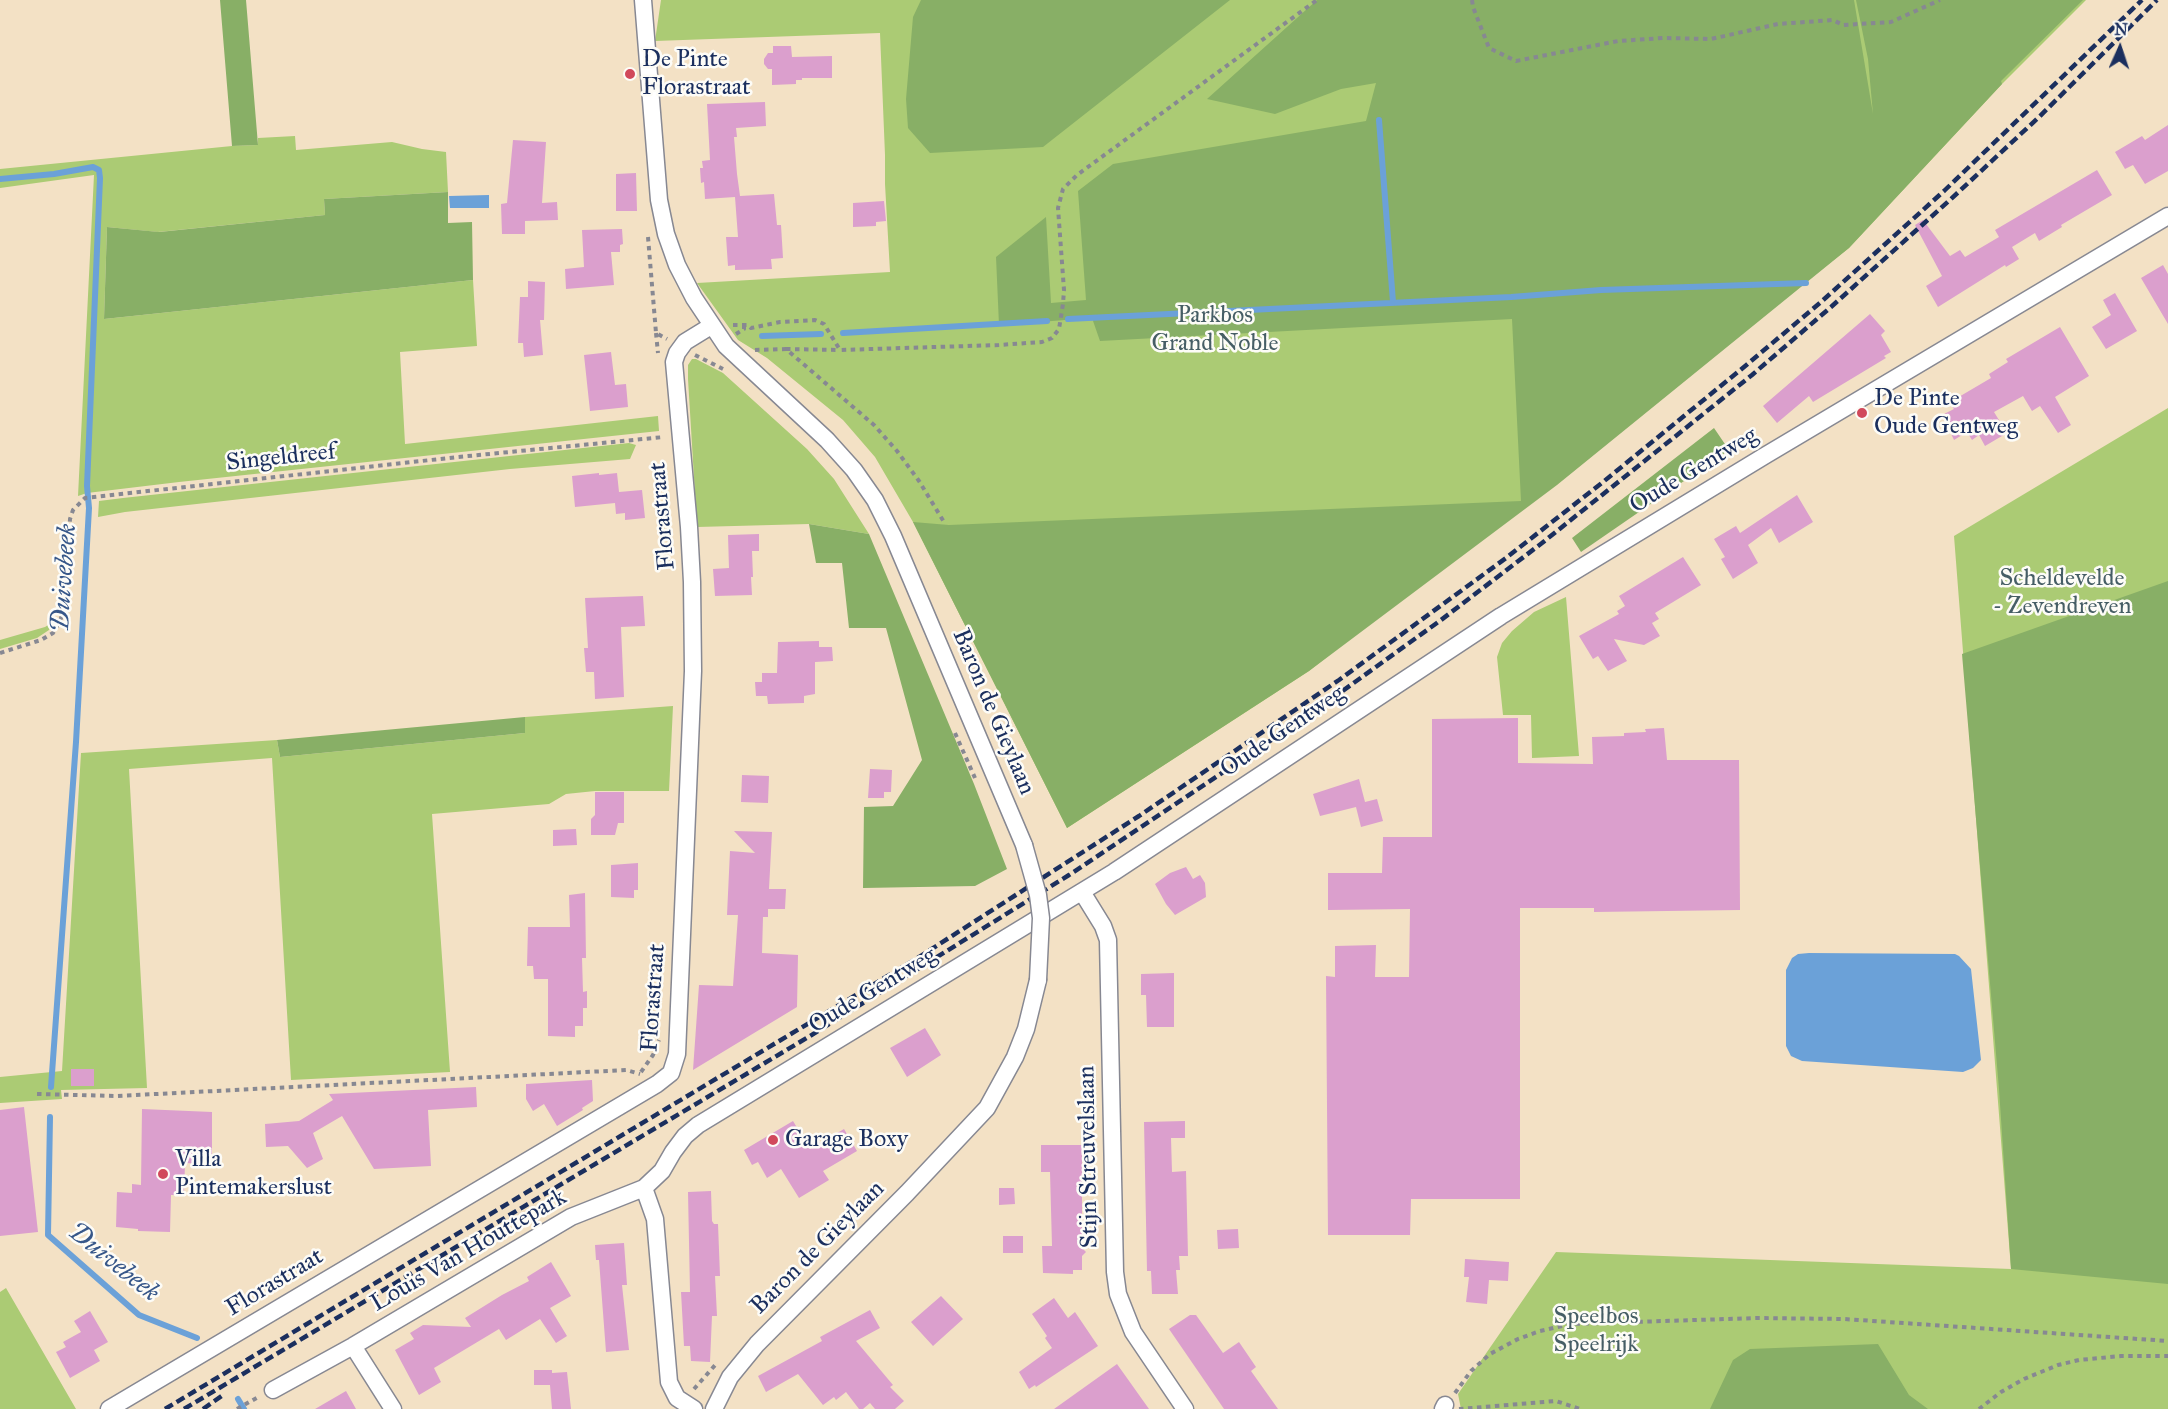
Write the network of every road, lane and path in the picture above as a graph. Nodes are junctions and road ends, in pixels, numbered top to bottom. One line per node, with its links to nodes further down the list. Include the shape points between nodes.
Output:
1 (643, 0): 6 (street, Baron de Gieylaan, via 659,200 666,234 677,265)
2 (1317, 0): 10 (path, via 1063,189 1058,208 1064,304 1059,329 1052,338 999,345)
3 (1472, 0): 4 (path, via 1489,48 1516,61 1618,41 1710,39 1778,24 1833,20 1844,25 1891,22)
4 (1940, 0)
5 (2168, 216): 20 (street, Oude Gentweg, via 1501,616)
6 (711, 326): 8 (street); 10 (path, via 752,328 815,320 824,324); 11 (street, Baron de Gieylaan)
7 (656, 333): 12 (path)
8 (680, 347): 13 (path); 14 (street, Florastraat, via 674,363)
9 (786, 349): 10 (path); 11 (path); 16 (path, via 897,451)
10 (840, 350)
11 (733, 353): 38 (street, Baron de Gieylaan, bridge, via 827,440 875,500 1024,845 1041,918 1034,1002 1015,1057 987,1108 757,1344 730,1377)
12 (658, 356)
13 (732, 377)
14 (672, 436): 15 (path); 17 (path, Singeldreef, via 85,498 70,519 66,594 60,621 53,633 41,640); 23 (street, Florastraat, via 692,582 693,671 677,1054 671,1073)
15 (666, 447)
16 (944, 522)
17 (0, 653)
18 (955, 732): 19 (path)
19 (977, 784)
20 (1082, 892): 26 (street, Oude Gentweg, via 698,1125); 39 (street, Stijn Streuvelslaan, via 1108,940 1118,1294 1133,1332)
21 (660, 1037): 22 (path)
22 (641, 1074): 23 (path); 24 (path); 25 (path, via 626,1070 117,1096)
23 (664, 1080): 35 (street, Florastraat)
24 (635, 1082)
25 (37, 1094)
26 (644, 1188): 28 (street, Louis Van Houttepark, via 571,1216); 33 (street, via 655,1220 669,1382 677,1398)
27 (2168, 1341): 34 (path, via 1844,1318 1571,1324 1518,1339 1490,1354 1471,1371)
28 (353, 1346): 31 (street, Louis Van Houttepark); 37 (street)
29 (2168, 1356): 41 (path, via 2121,1356 2058,1365 2024,1379)
30 (719, 1361): 33 (path)
31 (273, 1390)
32 (250, 1401): 36 (path)
33 (688, 1405)
34 (1449, 1408): 40 (path, via 1556,1401)
35 (109, 1409)
36 (237, 1409)
37 (393, 1409)
38 (714, 1409)
39 (1185, 1409)
40 (1580, 1409)
41 (1979, 1409)

